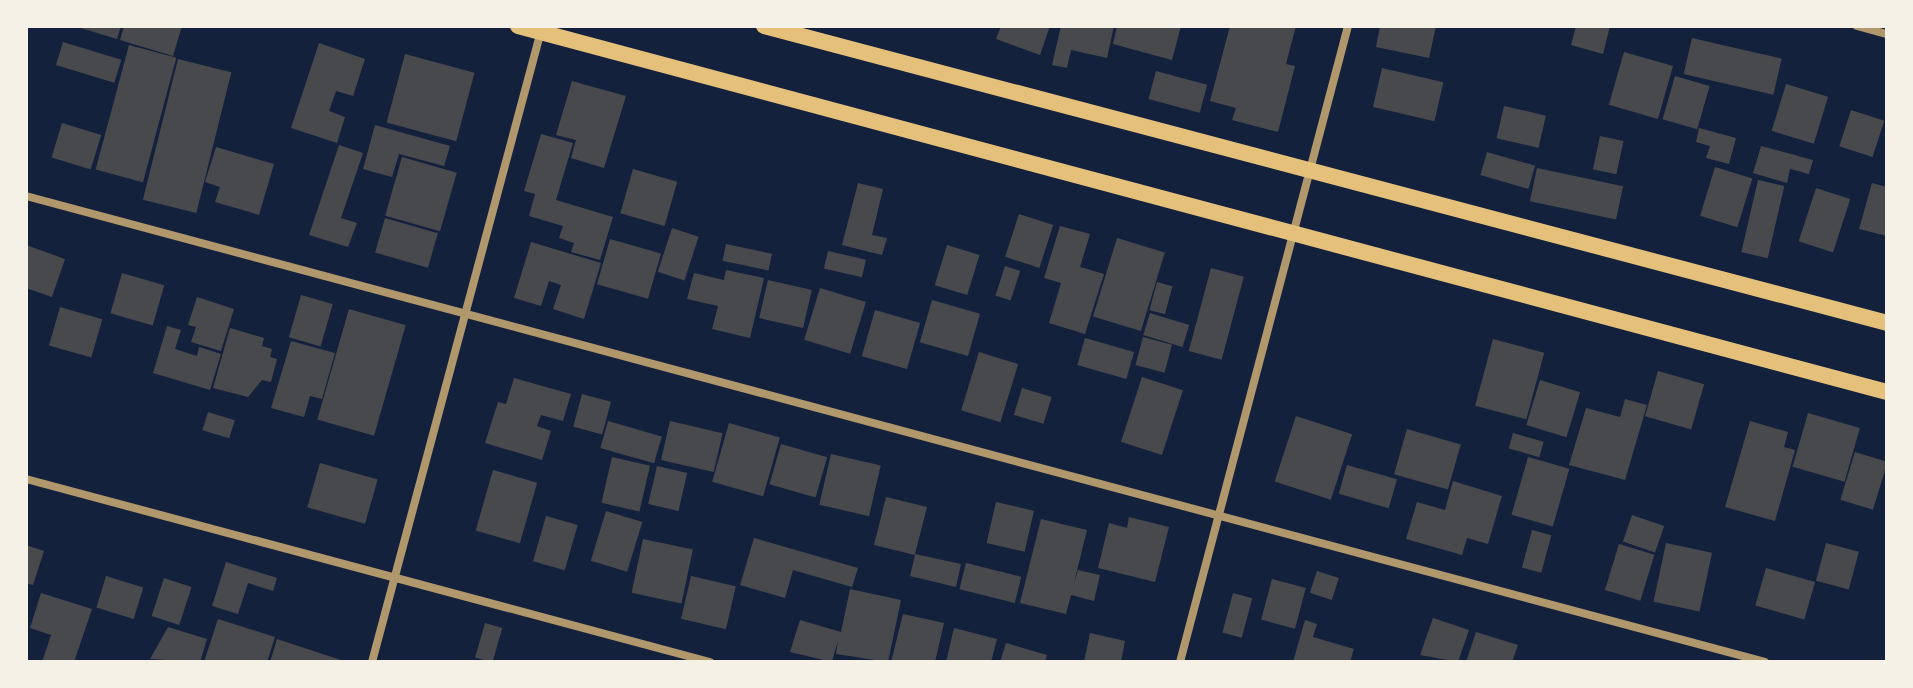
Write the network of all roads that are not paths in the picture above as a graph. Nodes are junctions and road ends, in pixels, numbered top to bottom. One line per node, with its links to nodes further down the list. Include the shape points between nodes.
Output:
1 (518, 26): 5 (main road)
2 (764, 26): 7 (main road)
3 (1348, 26): 7 (street)
4 (1857, 26): 6 (street)
5 (542, 29): 9 (main road); 10 (street)
6 (1887, 34)
7 (1309, 172): 9 (street); 11 (main road)
8 (26, 196): 10 (street)
9 (1292, 237): 12 (main road); 14 (street)
10 (465, 314): 14 (street); 15 (street)
11 (1887, 323)
12 (1887, 392)
13 (26, 479): 15 (street)
14 (1218, 516): 18 (street); 19 (street)
15 (395, 578): 16 (street); 17 (street)
16 (372, 662)
17 (710, 662)
18 (1180, 662)
19 (1765, 662)

